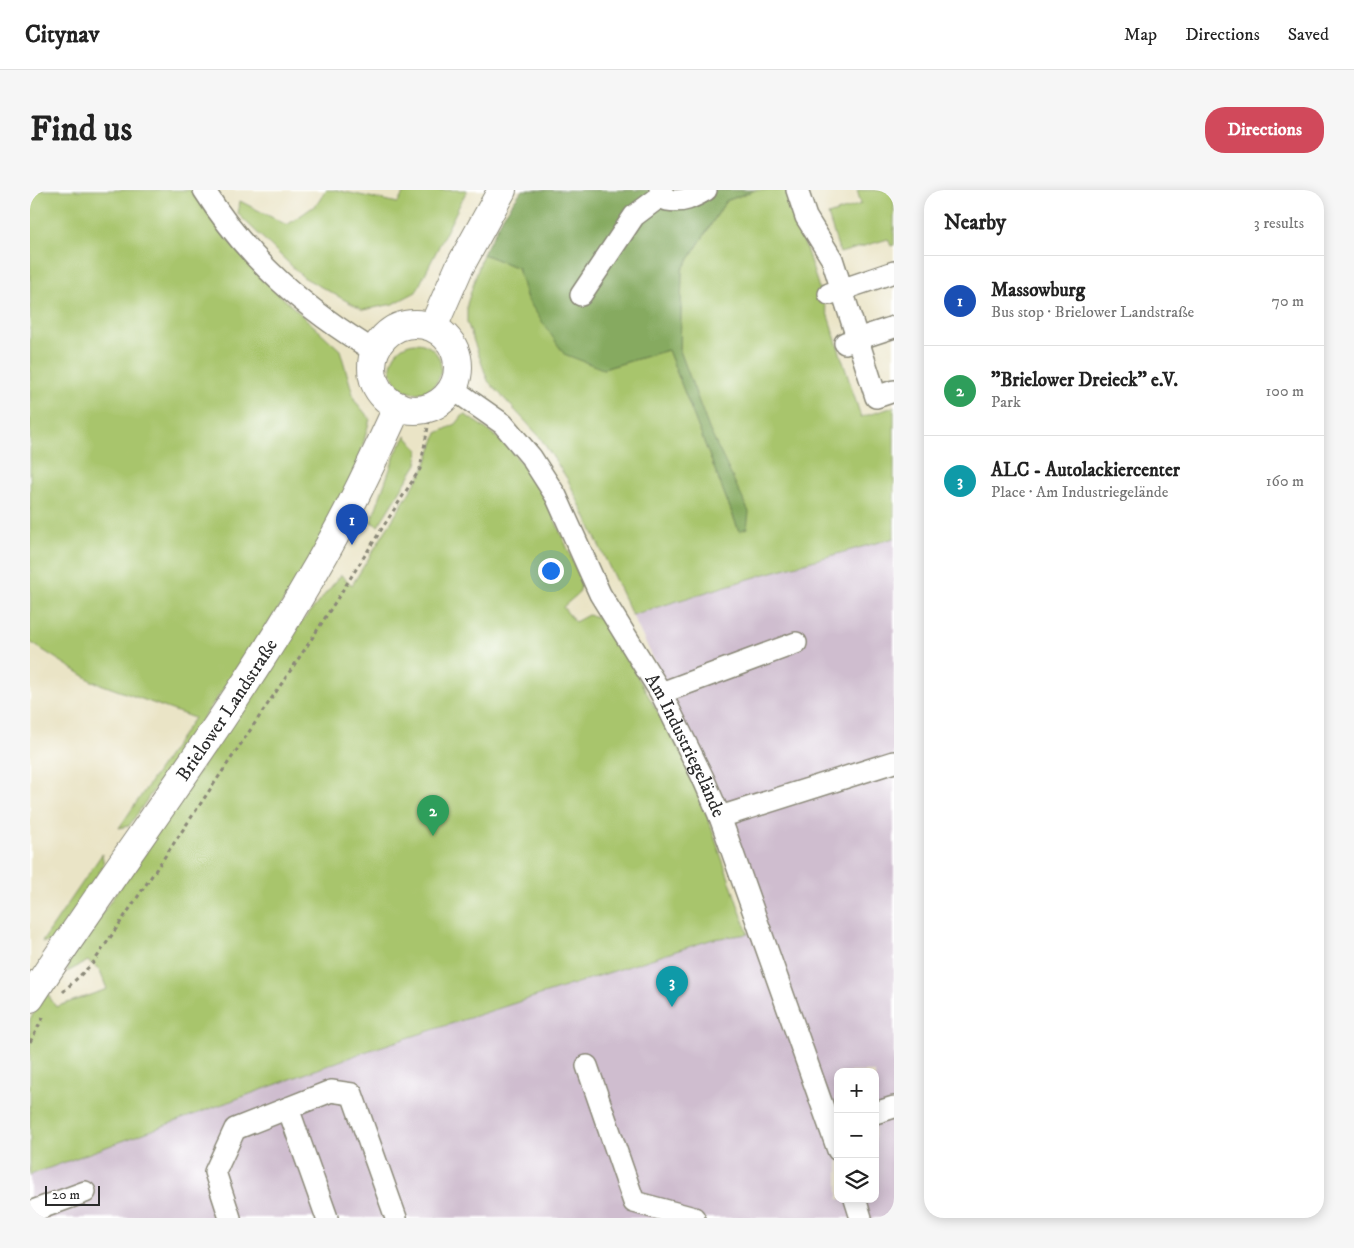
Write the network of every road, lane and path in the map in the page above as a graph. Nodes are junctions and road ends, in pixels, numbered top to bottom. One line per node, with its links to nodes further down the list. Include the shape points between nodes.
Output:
1 (204, 190): 12 (street, via 224,222 265,268 338,329)
2 (502, 190): 9 (main road, via 459,268)
3 (706, 190): 5 (street, via 691,200 667,200)
4 (797, 190): 7 (street, via 806,217 832,259)
5 (661, 193): 8 (street, via 634,216)
6 (894, 272): 7 (street)
7 (836, 292): 11 (street)
8 (581, 295)
9 (433, 327): 12 (main road, via 422,324 398,327 384,338); 13 (main road, via 451,342 456,354 458,376)
10 (894, 327): 11 (street)
11 (851, 341): 14 (street)
12 (376, 352): 15 (main road, via 372,368 378,388 383,396)
13 (452, 389): 16 (main road); 18 (street, Am Industriegelände, via 503,424 532,457 556,496 600,594)
14 (879, 396)
15 (398, 406): 16 (main road, via 410,410); 22 (main road, Brielower Landstraße, via 361,487 301,594)
16 (432, 406): 21 (path, via 420,469 309,643 93,963)
17 (796, 643): 18 (street)
18 (661, 693): 20 (street, Am Industriegelände)
19 (894, 762): 20 (street)
20 (720, 817): 28 (street, Am Industriegelände)
21 (57, 998)
22 (38, 1005): 23 (path)
23 (30, 1042)
24 (587, 1066): 35 (street, via 634,1202)
25 (894, 1107): 27 (street)
26 (288, 1108): 32 (street, via 235,1129 215,1172); 33 (street); 34 (street, via 331,1091 352,1094)
27 (878, 1113)
28 (834, 1127)
29 (85, 1192): 31 (street)
30 (856, 1203): 36 (street)
31 (30, 1212)
32 (230, 1218)
33 (326, 1218)
34 (396, 1218)
35 (694, 1218)
36 (861, 1218)

